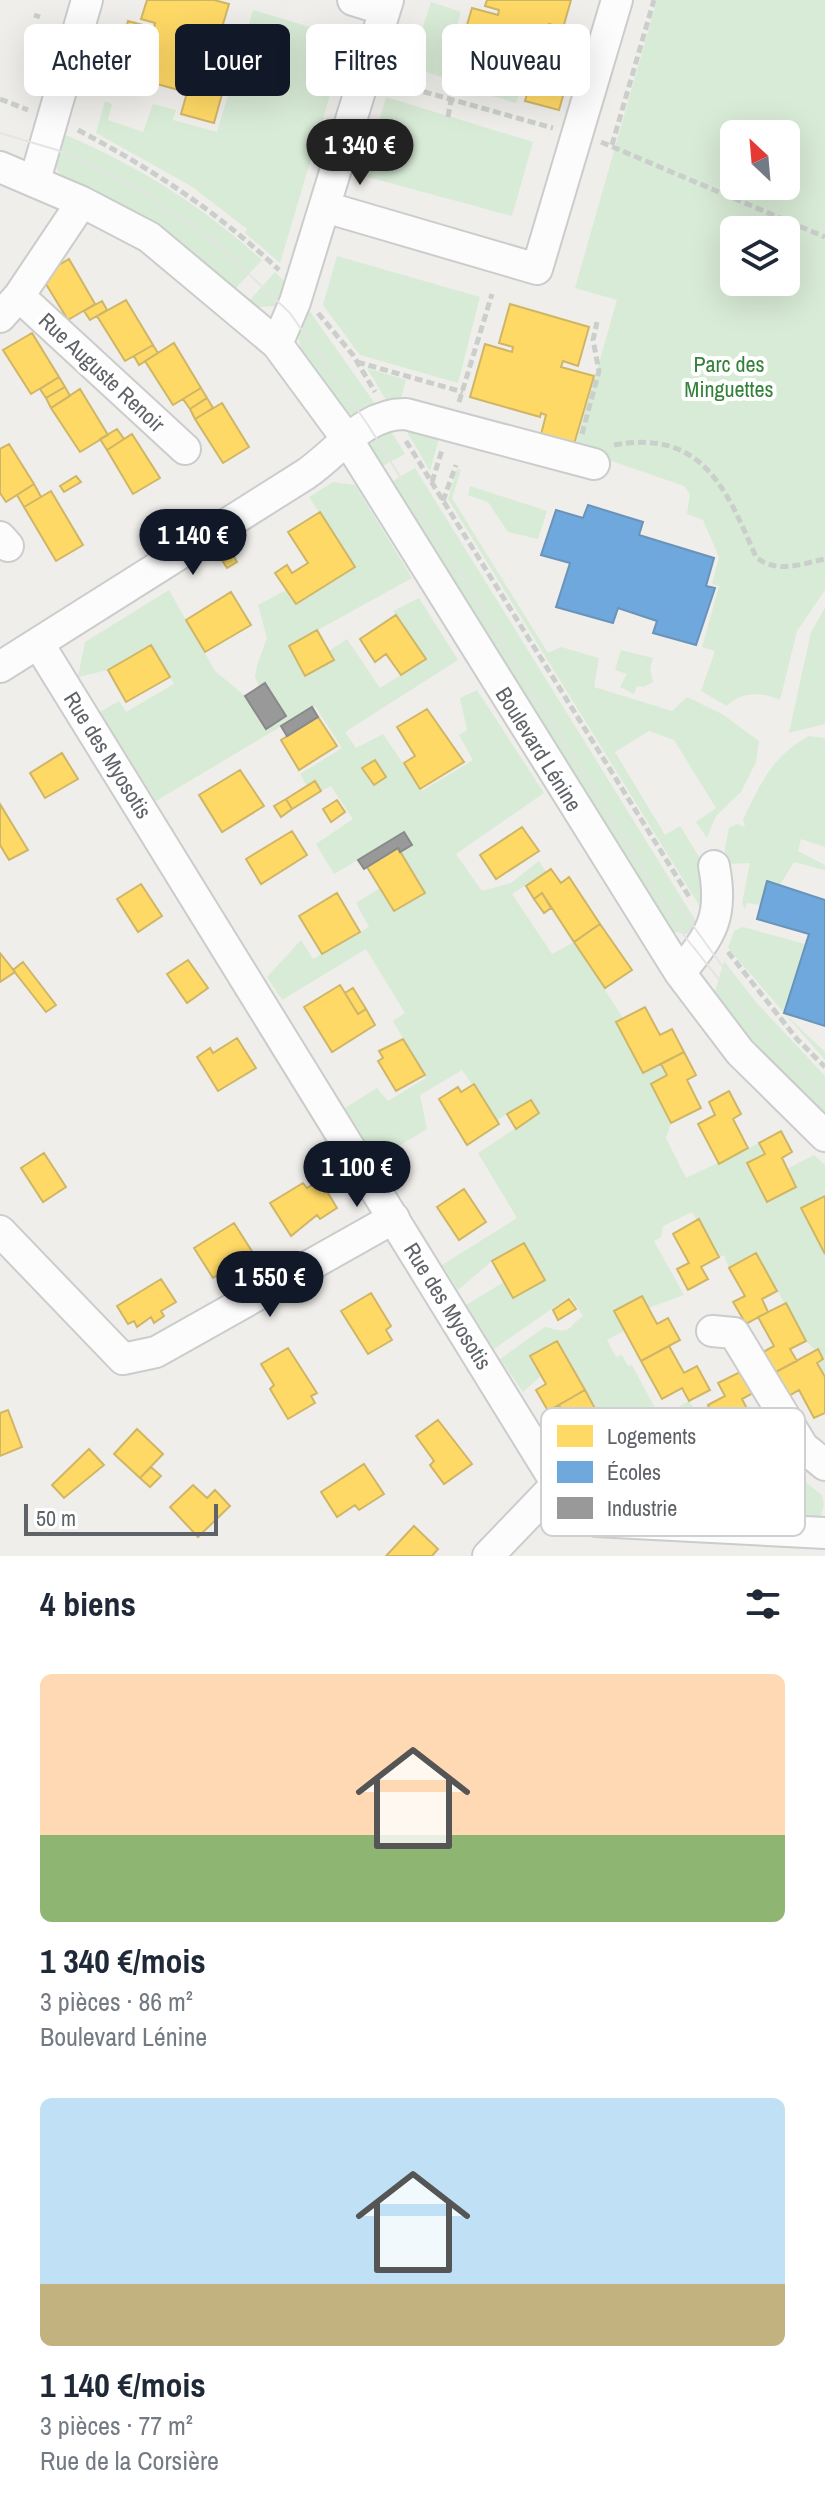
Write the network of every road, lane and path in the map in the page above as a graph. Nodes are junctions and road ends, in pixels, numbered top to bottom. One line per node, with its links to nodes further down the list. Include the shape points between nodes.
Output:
1 (87, 0): 12 (street)
2 (353, 0): 5 (street)
3 (617, 0): 14 (street, via 537,269)
4 (654, 0): 10 (path)
5 (386, 5): 14 (street)
6 (451, 100): 9 (path)
7 (0, 104): 8 (path)
8 (12, 105)
9 (448, 117)
10 (612, 145)
11 (0, 167): 12 (street, Boulevard Lénine)
12 (35, 180): 13 (street, Boulevard Lénine)
13 (82, 202): 16 (street, Rue Auguste Renoir); 18 (street, Boulevard Lénine, via 149,237)
14 (325, 207): 18 (street)
15 (492, 294): 20 (path)
16 (10, 307): 23 (street, Rue Auguste Renoir)
17 (597, 322): 24 (path, via 593,340 599,371)
18 (277, 344): 22 (street, Boulevard Lénine)
19 (357, 362): 20 (path)
20 (463, 392): 21 (path)
21 (451, 426): 22 (street, via 389,414); 24 (street); 26 (path)
22 (347, 439): 29 (street, via 306,474); 32 (street, Boulevard Lénine)
23 (185, 449)
24 (584, 461): 28 (path, via 599,448 641,440 677,448 705,464 720,481 756,557 766,565 782,568)
25 (456, 465): 27 (path)
26 (431, 483)
27 (443, 502)
28 (825, 559)
29 (38, 643): 30 (street); 34 (street, Rue des Myosotis)
30 (0, 667)
31 (714, 866): 32 (street, via 718,887 712,933)
32 (680, 973): 33 (street, Boulevard Lénine, via 740,1052)
33 (825, 1136)
34 (394, 1218): 35 (street, via 156,1352 123,1359); 39 (street, Rue des Myosotis)
35 (0, 1231)
36 (712, 1331): 37 (street, via 734,1333)
37 (779, 1408)
38 (805, 1449): 40 (street)
39 (541, 1458)
40 (825, 1465)
41 (541, 1501): 44 (street)
42 (805, 1532): 43 (street, Rue des Myosotis)
43 (825, 1533)
44 (488, 1556)

